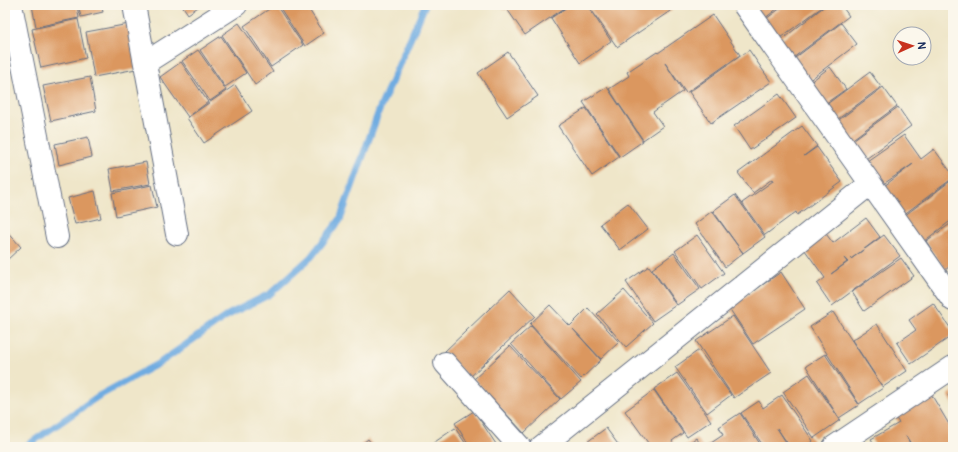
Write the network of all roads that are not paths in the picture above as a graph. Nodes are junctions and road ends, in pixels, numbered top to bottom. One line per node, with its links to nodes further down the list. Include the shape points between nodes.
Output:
1 (11, 5): 5 (street)
2 (134, 5): 6 (street)
3 (236, 5): 6 (street)
4 (744, 5): 7 (street)
5 (11, 38): 9 (street)
6 (145, 64): 8 (street)
7 (870, 184): 10 (street); 14 (street)
8 (177, 234)
9 (57, 237)
10 (953, 300)
11 (445, 363): 13 (street)
12 (953, 367): 15 (street)
13 (520, 447)
14 (541, 447)
15 (834, 447)

